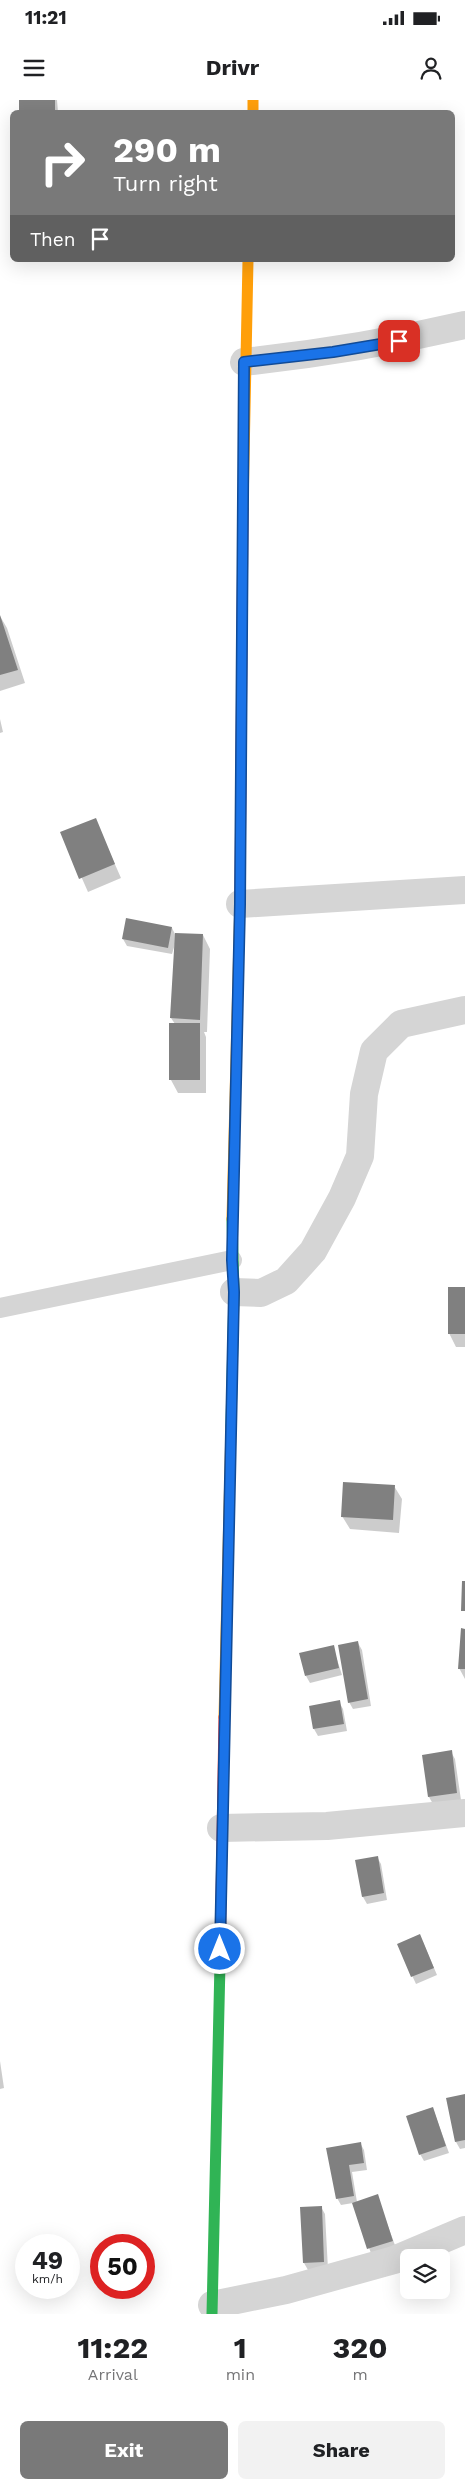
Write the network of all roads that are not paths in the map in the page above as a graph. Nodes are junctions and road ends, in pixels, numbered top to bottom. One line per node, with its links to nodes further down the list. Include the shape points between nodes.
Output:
1 (248, 262): 3 (main road)
2 (465, 325): 3 (street, via 333,352)
3 (244, 362): 5 (main road)
4 (465, 890): 5 (street)
5 (240, 904): 7 (main road)
6 (465, 1010): 8 (street, via 401,1024 374,1051 364,1094 360,1156 313,1251 286,1281 261,1293)
7 (232, 1260): 8 (main road); 9 (lane)
8 (234, 1292): 11 (main road)
9 (0, 1308)
10 (465, 1813): 11 (street, via 327,1826)
11 (221, 1828): 13 (main road)
12 (465, 2230): 13 (street, via 394,2260)
13 (212, 2310)

